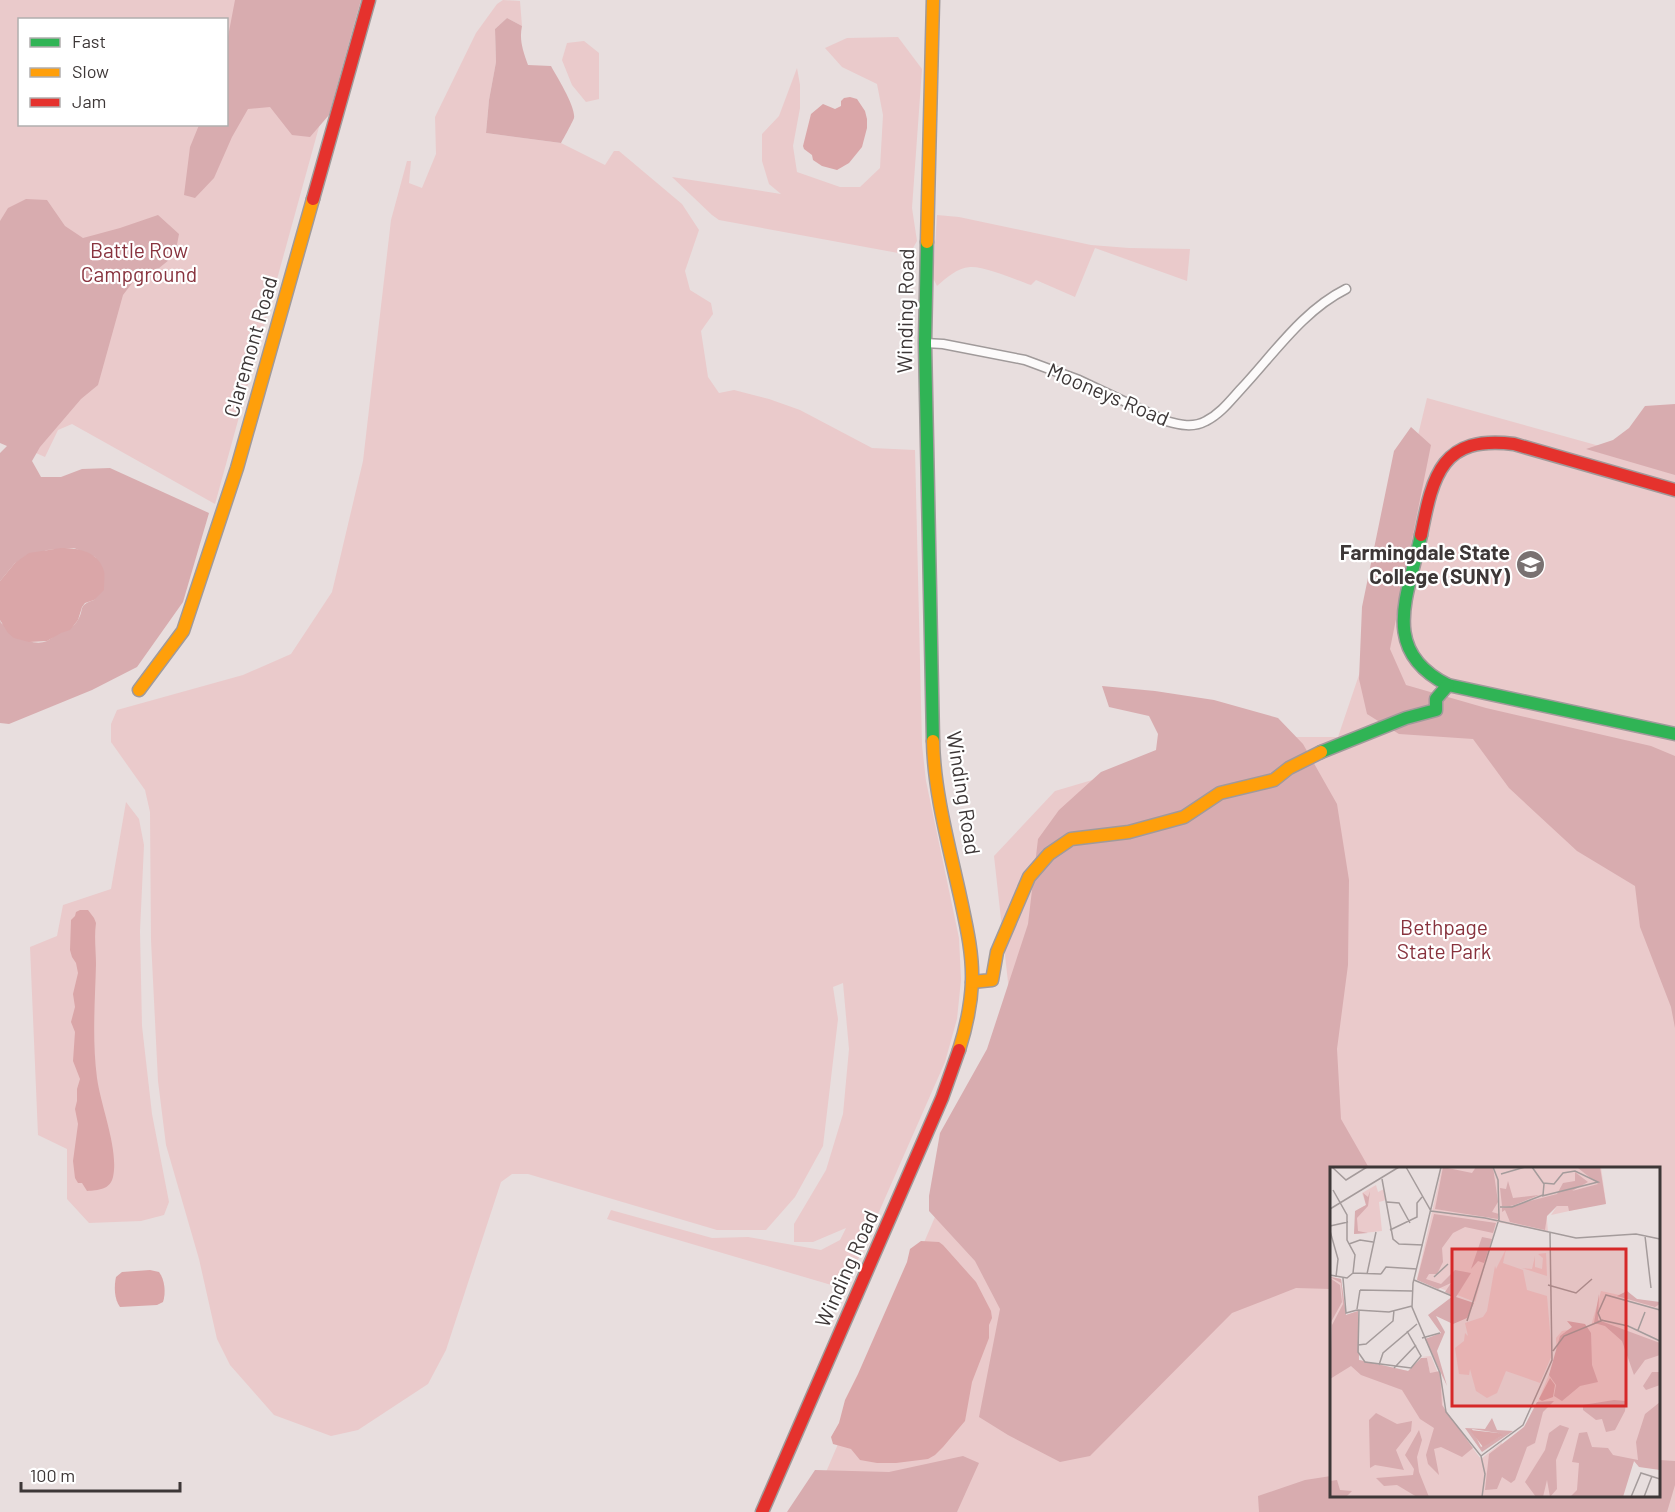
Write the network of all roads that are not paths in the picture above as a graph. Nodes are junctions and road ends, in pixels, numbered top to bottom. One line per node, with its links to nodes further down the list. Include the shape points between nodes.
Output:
1 (369, 0): 7 (street, Claremont Road, via 237,468 183,631)
2 (933, 0): 4 (street, Winding Road)
3 (1346, 289): 4 (street, Mooneys Road, via 1305,317 1217,414 1191,425 1166,421 1079,380 1025,360)
4 (925, 344): 9 (street, Winding Road, via 935,767 969,942)
5 (1675, 490): 6 (street, via 1514,444 1480,442 1452,454 1428,505 1403,618 1410,653 1419,667 1431,678)
6 (1448, 685): 8 (street); 9 (street, via 1436,699 1436,710 1327,748 1274,780 1220,793 1184,817 1129,832 1071,839 1049,854 1029,877 997,952 992,980)
7 (139, 690)
8 (1675, 734)
9 (972, 982): 10 (street, Winding Road, via 968,1019 955,1065)
10 (762, 1512)

